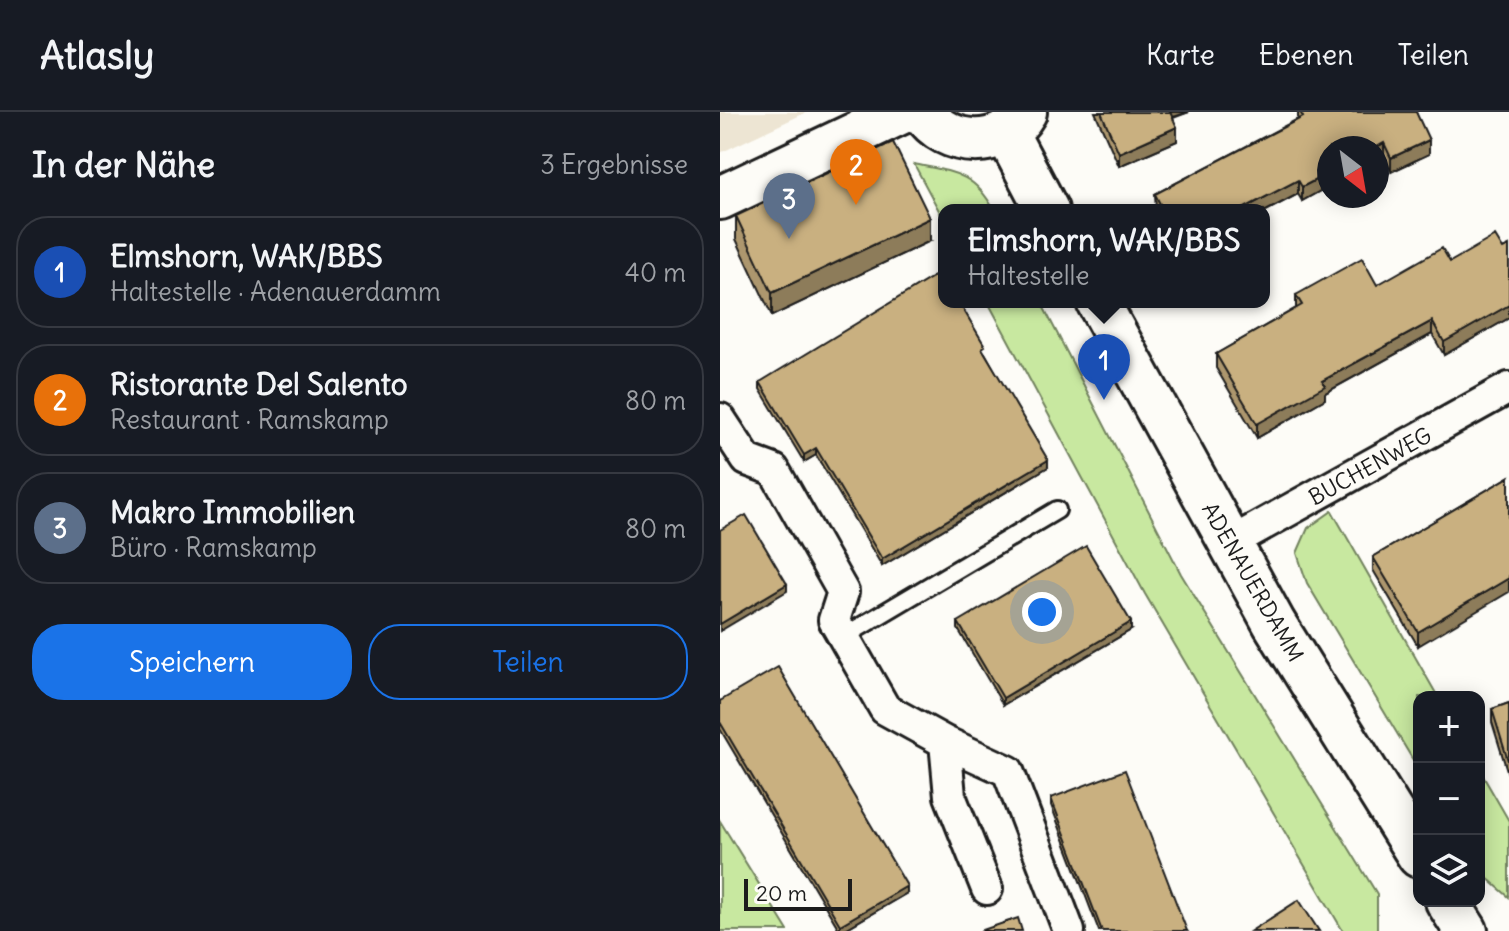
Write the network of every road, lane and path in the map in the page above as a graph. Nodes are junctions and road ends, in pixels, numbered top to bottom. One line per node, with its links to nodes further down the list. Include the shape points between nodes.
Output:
1 (902, 112): 4 (street)
2 (923, 112): 3 (street, via 946,134 966,141 987,140)
3 (1016, 122): 5 (street)
4 (720, 198)
5 (1045, 204)
6 (1101, 308): 10 (street, ADENAUERDAMM)
7 (1509, 388): 10 (street, BUCHENWEG)
8 (725, 437): 11 (street, via 747,460 774,470 843,592 834,620)
9 (1057, 510): 11 (lane)
10 (1230, 543): 13 (street, ADENAUERDAMM)
11 (843, 637): 12 (street, via 885,709)
12 (945, 742): 14 (street, via 950,796); 16 (street, via 1008,771)
13 (1413, 846)
14 (987, 889)
15 (1451, 907): 17 (street)
16 (1069, 931)
17 (1466, 931)

